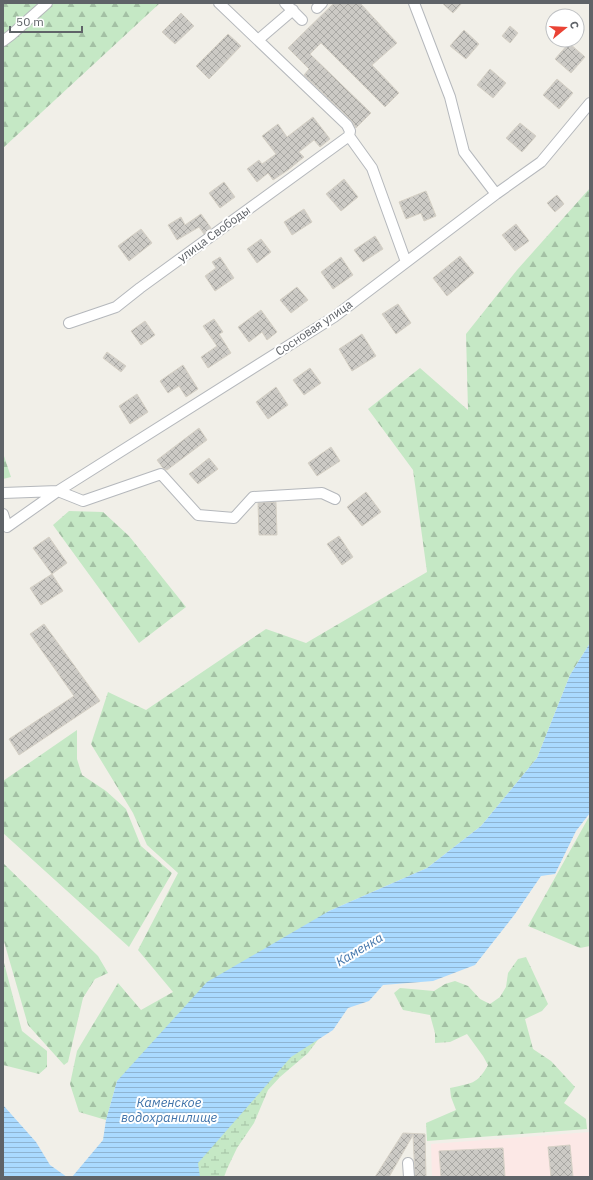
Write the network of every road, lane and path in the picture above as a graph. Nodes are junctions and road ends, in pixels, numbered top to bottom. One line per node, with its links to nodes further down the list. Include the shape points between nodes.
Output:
1 (47, 3): 7 (street)
2 (219, 3): 6 (street)
3 (414, 3): 10 (street, via 450,96 464,152)
4 (289, 7): 5 (street); 6 (street)
5 (302, 20)
6 (258, 40): 9 (street, via 347,125)
7 (3, 41)
8 (590, 103): 10 (street, Сосновая улица, via 541,162)
9 (350, 134): 11 (street, via 372,168); 12 (street, улица Свободы, via 116,307)
10 (496, 194): 11 (street, Сосновая улица)
11 (406, 262): 13 (street, Сосновая улица, via 334,317)
12 (69, 323)
13 (58, 491): 14 (street); 15 (street, via 83,501 161,474 198,515 234,518 253,497 322,493); 17 (street, Сосновая улица)
14 (3, 492)
15 (336, 499)
16 (3, 514): 17 (street)
17 (5, 529)
18 (408, 1163): 19 (street)
19 (409, 1177)

